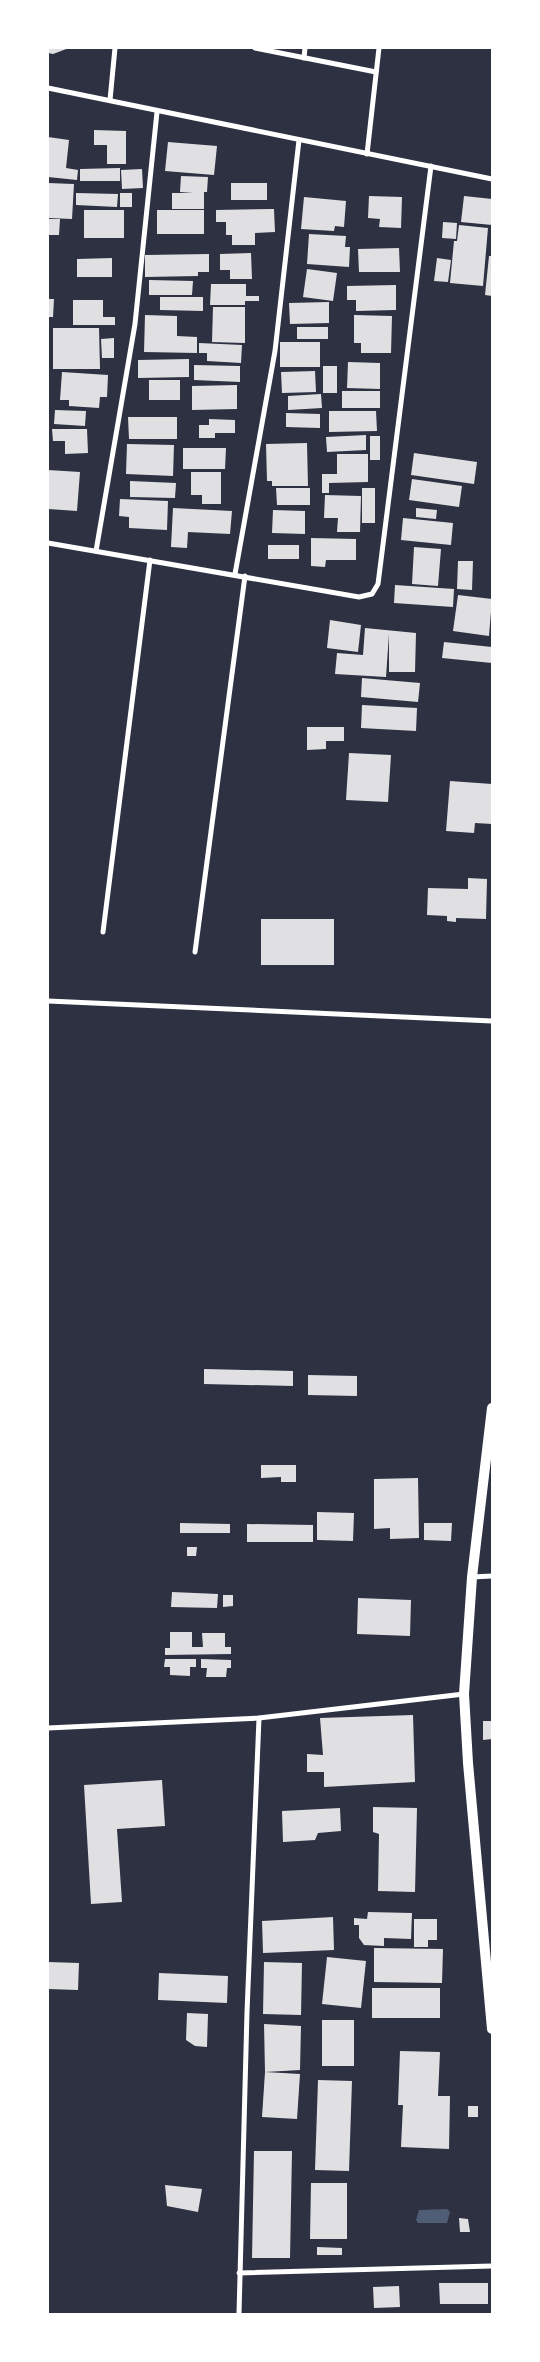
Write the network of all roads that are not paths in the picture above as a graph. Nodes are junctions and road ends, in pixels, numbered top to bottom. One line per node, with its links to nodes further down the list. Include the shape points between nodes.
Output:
1 (115, 48): 8 (street)
2 (255, 48): 5 (street)
3 (305, 48): 5 (street)
4 (379, 48): 6 (street)
5 (304, 58): 6 (street)
6 (376, 72): 11 (street)
7 (48, 88): 8 (street)
8 (110, 100): 9 (street)
9 (157, 112): 10 (street); 15 (street, via 135,324)
10 (299, 140): 11 (street); 17 (street, via 275,351)
11 (367, 154): 12 (street)
12 (431, 166): 13 (street); 18 (street, via 378,584 372,594 359,597)
13 (492, 179)
14 (48, 543): 15 (street)
15 (96, 551): 16 (street)
16 (150, 560): 17 (street); 19 (street)
17 (234, 574): 18 (street)
18 (245, 576): 20 (street)
19 (103, 932)
20 (195, 952)
21 (48, 1001): 22 (street)
22 (492, 1021)
23 (492, 1408): 25 (main road)
24 (492, 1576): 25 (street)
25 (472, 1577): 26 (main road)
26 (464, 1694): 27 (street); 29 (main road)
27 (259, 1718): 28 (street); 31 (street)
28 (48, 1728)
29 (492, 2029)
30 (492, 2266): 31 (street)
31 (239, 2273): 32 (street)
32 (238, 2314)

